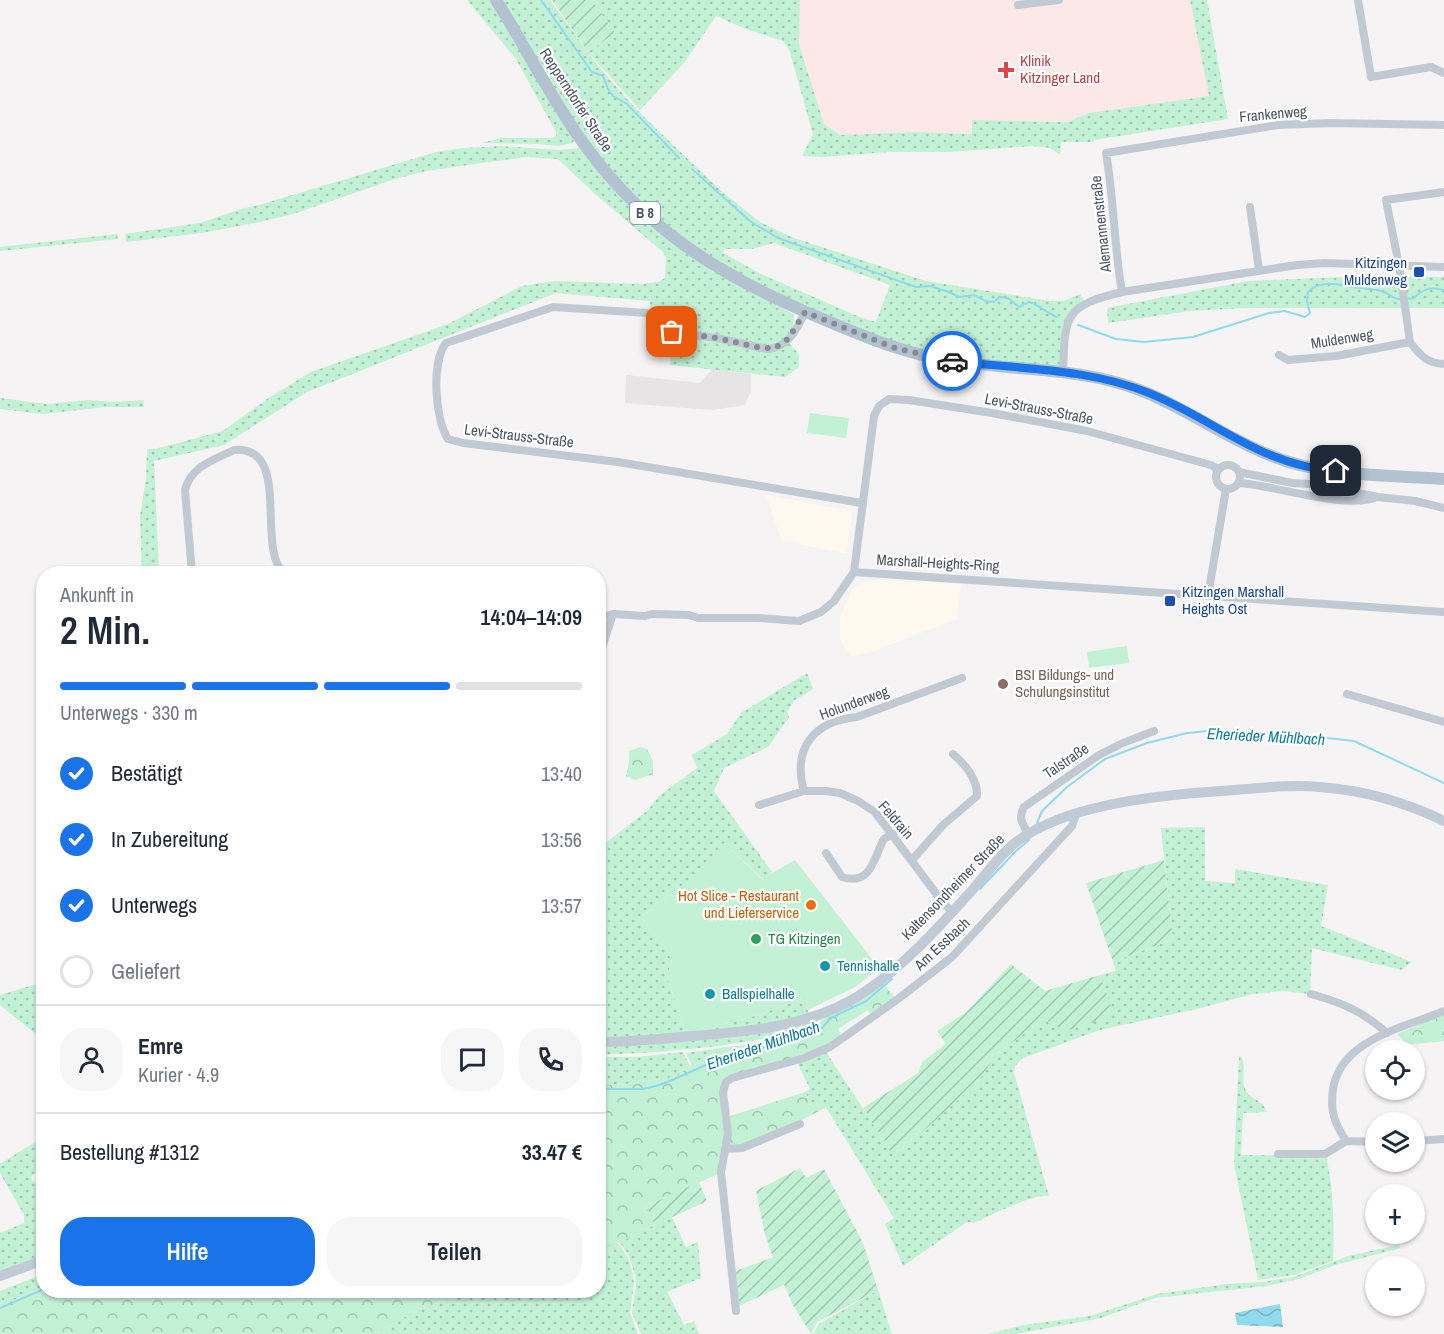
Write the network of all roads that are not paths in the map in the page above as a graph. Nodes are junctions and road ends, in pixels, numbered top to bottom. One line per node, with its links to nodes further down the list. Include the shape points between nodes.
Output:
1 (496, 0): 14 (main road, Repperndorfer Straße / B 8, via 584,144 639,208 724,273)
2 (1059, 0): 4 (street)
3 (1358, 0): 5 (street, via 1371,77 1431,67)
4 (1018, 5)
5 (1444, 72)
6 (1444, 125): 7 (street, Frankenweg, via 1278,125)
7 (1106, 153): 13 (street, Alemannenstraße)
8 (1444, 192): 10 (street, via 1386,200)
9 (1250, 207): 12 (street)
10 (1399, 265): 11 (street, Alemannenstraße); 12 (street, Alemannenstraße, via 1324,263); 15 (street)
11 (1444, 267)
12 (1259, 270): 13 (street, Alemannenstraße)
13 (1122, 292): 18 (street, Alemannenstraße, via 1094,299 1068,318)
14 (805, 312): 18 (main road, Repperndorfer Straße / B 8, via 914,353); 25 (street, Levi-Strauss-Straße, via 784,344 767,349 672,332 647,313 564,306 543,309 446,343 437,370 442,430 447,439 463,443 618,462)
15 (1410, 342): 16 (street, Muldenweg, via 1336,356 1288,360); 17 (street, via 1422,358)
16 (1279, 355)
17 (1444, 364)
18 (1063, 373): 21 (main road, Repperndorfer Straße / B 8, via 1100,378 1148,392 1260,452 1288,462 1319,469)
19 (1218, 469): 20 (street, Levi-Strauss-Straße, via 1231,465); 23 (street, via 1217,483); 25 (street, Levi-Strauss-Straße, via 1087,431 890,399 879,406 874,416)
20 (1239, 472): 22 (street); 24 (street, Levi-Strauss-Straße)
21 (1444, 479)
22 (1239, 483): 23 (street); 24 (street, Levi-Strauss-Straße, via 1346,500 1369,501)
23 (1226, 489): 30 (street)
24 (1378, 497): 26 (street, Levi-Strauss-Straße)
25 (862, 503): 29 (street, Levi-Strauss-Straße)
26 (1444, 508)
27 (191, 566): 28 (street, via 185,490 188,480 193,472 241,449 253,453 267,473 273,552)
28 (278, 566)
29 (854, 572): 30 (street, Marshall-Heights-Ring); 32 (street, Marshall-Heights-Ring, via 834,601 821,612 799,621)
30 (1210, 596): 31 (street, Marshall-Heights-Ring)
31 (1444, 612)
32 (613, 614): 33 (street, Marshall-Heights-Ring); 34 (street)
33 (606, 616)
34 (606, 635)
35 (962, 678): 40 (street, Holunderweg, via 857,717 842,718 818,730 803,750 799,774)
36 (1347, 694): 37 (street)
37 (1444, 722)
38 (1154, 731): 44 (street, Talstraße, via 1099,755 1024,807 1020,820)
39 (953, 754): 47 (street, via 965,764 977,796 942,825)
40 (804, 791): 41 (street, Feldrain); 45 (street, Feldrain, via 840,793 858,801 875,812)
41 (759, 806)
42 (1076, 815): 43 (main road, Kaltensondheimer Straße, via 1192,793 1317,786 1381,797); 44 (main road, Kaltensondheimer Straße); 58 (street, Am Essbach, via 1072,826 936,971 830,1047 729,1079 723,1092 728,1134)
43 (1444, 821)
44 (1028, 833): 48 (main road, Kaltensondheimer Straße)
45 (893, 834): 46 (street, via 884,839 869,872 856,879 842,877); 47 (street, Feldrain)
46 (826, 853)
47 (912, 860): 48 (street, Feldrain)
48 (952, 912): 52 (main road, Kaltensondheimer Straße, via 876,983 823,1013 737,1031)
49 (1311, 994): 51 (street, via 1363,1013)
50 (1444, 1011): 51 (street)
51 (1387, 1033): 56 (street, via 1360,1048 1335,1077 1331,1102 1334,1121)
52 (606, 1042)
53 (800, 1124): 58 (street, via 742,1148)
54 (1444, 1139): 55 (street)
55 (1425, 1140)
56 (1346, 1141): 57 (street); 59 (street, via 1325,1154)
57 (1365, 1142)
58 (725, 1149): 62 (street, Am Essbach, via 721,1172)
59 (1278, 1154)
60 (36, 1263): 61 (main road)
61 (0, 1276)
62 (736, 1311)

